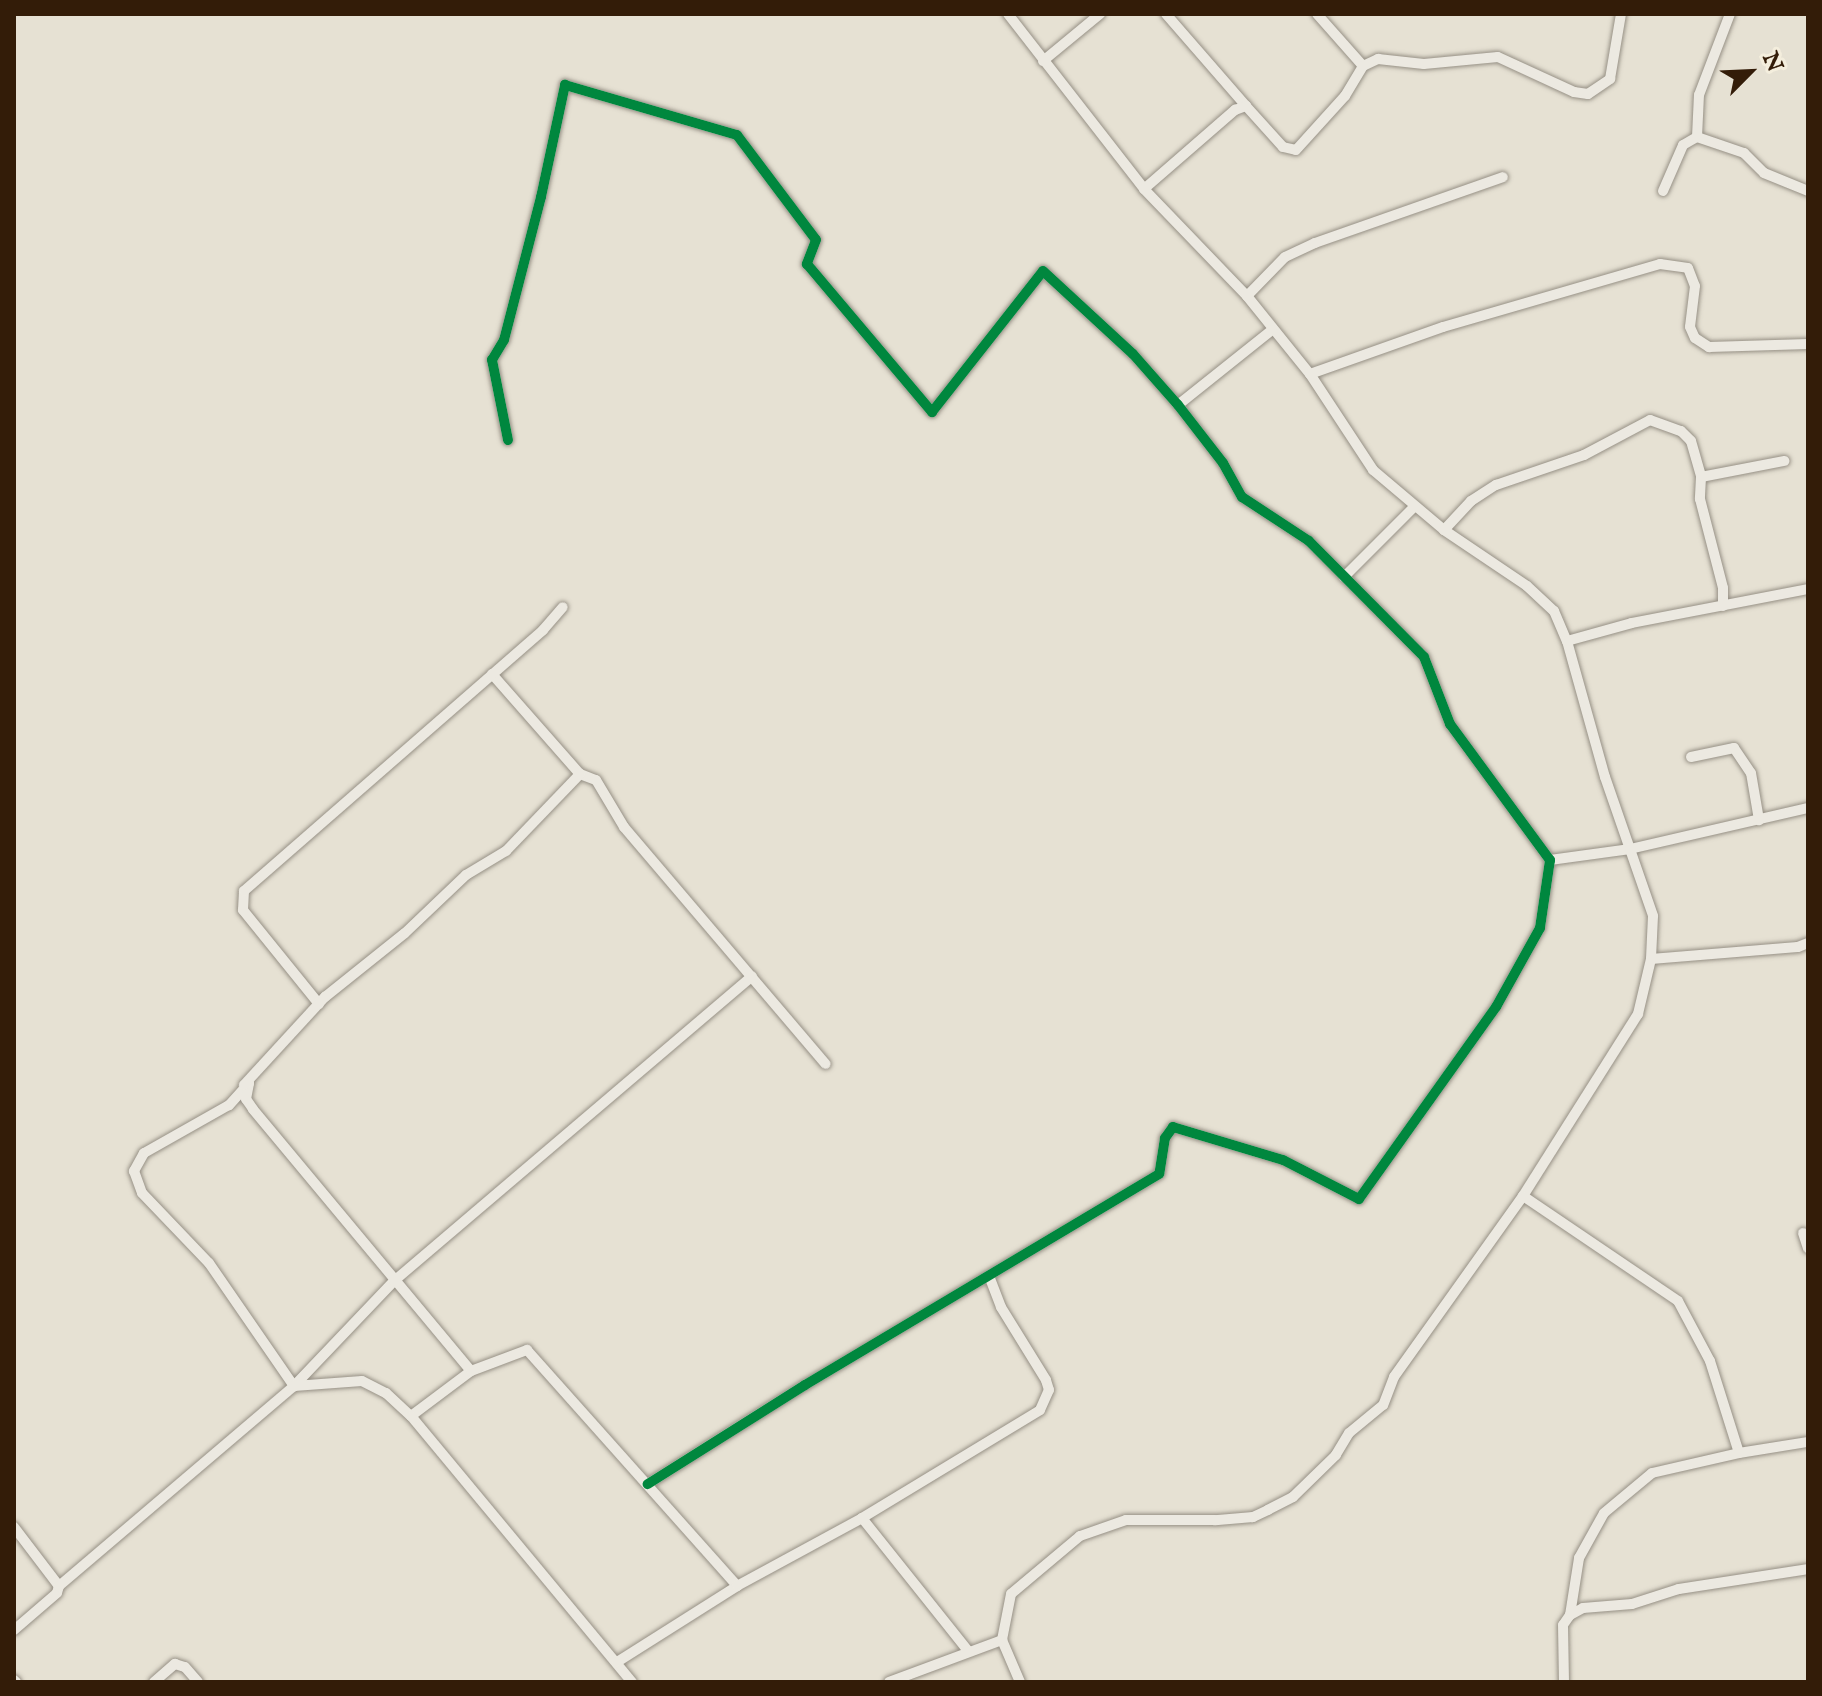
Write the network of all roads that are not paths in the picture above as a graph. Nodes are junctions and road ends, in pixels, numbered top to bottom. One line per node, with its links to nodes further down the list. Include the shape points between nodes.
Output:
1 (1008, 14): 7 (street)
2 (1100, 14): 7 (street)
3 (1166, 14): 9 (street)
4 (1317, 14): 8 (street)
5 (1621, 14): 8 (street, via 1610,79 1588,94 1498,57 1424,64 1378,59)
6 (1730, 14): 10 (street, via 1699,95)
7 (1043, 61): 12 (street)
8 (1363, 66): 9 (street, via 1345,96 1296,150 1283,147)
9 (1246, 106): 12 (street)
10 (1697, 137): 13 (street, via 1683,145); 14 (street, via 1744,153 1764,173)
11 (1503, 177): 15 (street, via 1315,243 1285,257)
12 (1144, 189): 15 (street)
13 (1663, 191)
14 (1808, 191)
15 (1247, 296): 16 (street)
16 (1272, 330): 18 (street); 19 (street)
17 (1808, 344): 18 (street, via 1709,347 1690,327 1695,286 1688,268 1660,264 1443,327)
18 (1310, 374): 23 (street, via 1373,470)
19 (1178, 405): 20 (street, via 1133,354 1043,271 932,412 807,264 816,240 737,135 565,85 504,340 492,360); 25 (street, via 1242,497 1309,541)
20 (508, 440)
21 (1784, 461): 22 (street)
22 (1701, 477): 24 (street, via 1691,441 1681,431 1650,420 1584,455 1496,485 1471,501); 27 (street, via 1700,499 1717,557)
23 (1415, 506): 24 (street); 25 (street)
24 (1444, 530): 29 (street, via 1527,586 1554,611)
25 (1344, 577): 36 (street, via 1424,657 1450,724)
26 (1808, 589): 27 (street)
27 (1723, 606): 29 (street, via 1593,631)
28 (563, 607): 30 (street)
29 (1567, 641): 35 (street)
30 (492, 674): 32 (street); 40 (street, via 244,891 243,910)
31 (1691, 757): 34 (street, via 1734,748 1751,773)
32 (580, 774): 39 (street, via 596,780 624,827); 40 (street, via 506,851 466,875)
33 (1808, 808): 34 (street)
34 (1759, 820): 35 (street)
35 (1630, 849): 36 (street); 38 (street, via 1653,916)
36 (1550, 860): 46 (street, via 1540,928 1496,1007 1359,1199 1283,1160 1173,1127 1165,1138 1159,1174)
37 (1808, 943): 38 (street)
38 (1651, 959): 43 (street, via 1638,1014)
39 (752, 976): 41 (street); 47 (street)
40 (319, 1004): 42 (street, via 244,1085)
41 (826, 1064)
42 (249, 1083): 47 (street, via 246,1099 253,1109 332,1199); 49 (street, via 229,1105 144,1153 134,1171 142,1193 209,1263)
43 (1523, 1196): 52 (street, via 1678,1301 1710,1361); 61 (street, via 1394,1377 1383,1405 1349,1433 1336,1455 1293,1497 1253,1517 1126,1520 1080,1536 1011,1594)
44 (1803, 1233): 45 (street)
45 (1808, 1248)
46 (989, 1276): 53 (street); 54 (street, via 1001,1307 1046,1380 1047,1398 1040,1410)
47 (394, 1281): 48 (street); 49 (street)
48 (471, 1371): 50 (street); 53 (street, via 527,1350)
49 (294, 1386): 50 (street, via 362,1381 386,1393); 57 (street)
50 (411, 1416): 63 (street)
51 (1808, 1442): 52 (street)
52 (1739, 1453): 59 (street, via 1652,1473 1604,1513 1579,1558)
53 (648, 1484): 58 (street)
54 (862, 1518): 58 (street); 62 (street)
55 (14, 1527): 57 (street)
56 (1808, 1569): 59 (street, via 1679,1589 1646,1601 1583,1608)
57 (59, 1586): 60 (street)
58 (737, 1586): 63 (street)
59 (1570, 1615): 69 (street, via 1563,1625)
60 (14, 1630)
61 (1002, 1640): 62 (street); 68 (street)
62 (969, 1652): 67 (street)
63 (617, 1662): 66 (street)
64 (154, 1682): 65 (street, via 175,1664)
65 (198, 1682)
66 (632, 1682)
67 (889, 1682)
68 (1020, 1682)
69 (1564, 1682)

